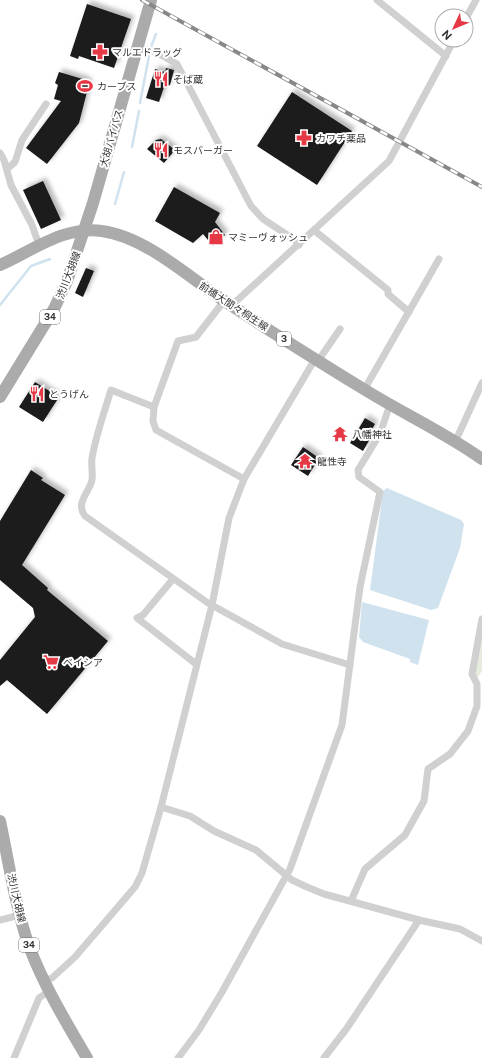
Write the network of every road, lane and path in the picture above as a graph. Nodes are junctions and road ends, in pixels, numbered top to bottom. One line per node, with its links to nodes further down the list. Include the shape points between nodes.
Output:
1 (151, 0): 3 (main road, 大胡バイパス)
2 (377, 0): 5 (street)
3 (137, 48): 9 (main road, 大胡バイパス); 12 (street, via 156,52 177,64 252,206 263,219)
4 (450, 48): 5 (street)
5 (446, 56): 10 (street, via 389,161)
6 (46, 104): 8 (street, via 22,140 13,165)
7 (0, 153): 8 (street)
8 (7, 169): 11 (street, via 11,185 29,218)
9 (84, 230): 11 (main road); 15 (main road, 前橋大間々桐生線 / 3, via 124,236 136,242); 21 (main road, 渋川大胡線 / 34, via 58,303)
10 (315, 231): 12 (street); 16 (street, via 388,290 388,294)
11 (39, 245): 14 (main road)
12 (299, 245): 15 (street)
13 (439, 259): 16 (street)
14 (0, 265)
15 (228, 303): 18 (main road, 前橋大間々桐生線 / 3); 23 (street, via 196,337 178,341)
16 (409, 312): 20 (street)
17 (340, 329): 18 (street)
18 (317, 360): 20 (main road, 前橋大間々桐生線 / 3); 26 (street)
19 (482, 383): 24 (street)
20 (364, 390): 22 (main road, 前橋大間々桐生線 / 3)
21 (0, 396)
22 (390, 404): 24 (main road, 前橋大間々桐生線 / 3); 31 (street, via 380,434 358,470 359,476 380,492 360,587)
23 (154, 407): 26 (street, via 153,421 156,430); 27 (street, via 111,390 96,438 91,481 80,507 85,516)
24 (456, 440): 25 (main road, 前橋大間々桐生線 / 3)
25 (482, 459)
26 (244, 479): 28 (street, via 229,518)
27 (173, 579): 28 (street); 30 (street, via 143,615 137,618)
28 (212, 605): 30 (street); 31 (street, via 282,644)
29 (482, 619): 35 (street, via 472,674 477,684 477,706 468,731 450,754 428,769 424,800 405,835 365,869)
30 (196, 664): 32 (street)
31 (350, 665): 34 (street, via 342,725)
32 (161, 807): 34 (street, via 190,816 214,831 256,850); 40 (street, via 144,868 135,887 75,957)
33 (0, 821): 36 (main road, 渋川大胡線 / 34)
34 (286, 875): 35 (street, via 312,889); 43 (street, via 222,992)
35 (351, 901): 38 (street)
36 (20, 915): 37 (street); 40 (main road, 渋川大胡線 / 34, via 29,946)
37 (0, 920)
38 (419, 920): 39 (street, via 460,930); 44 (street)
39 (482, 941)
40 (46, 986): 41 (street); 42 (main road, 渋川大胡線 / 34)
41 (14, 1058)
42 (87, 1058)
43 (178, 1058)
44 (324, 1058)

